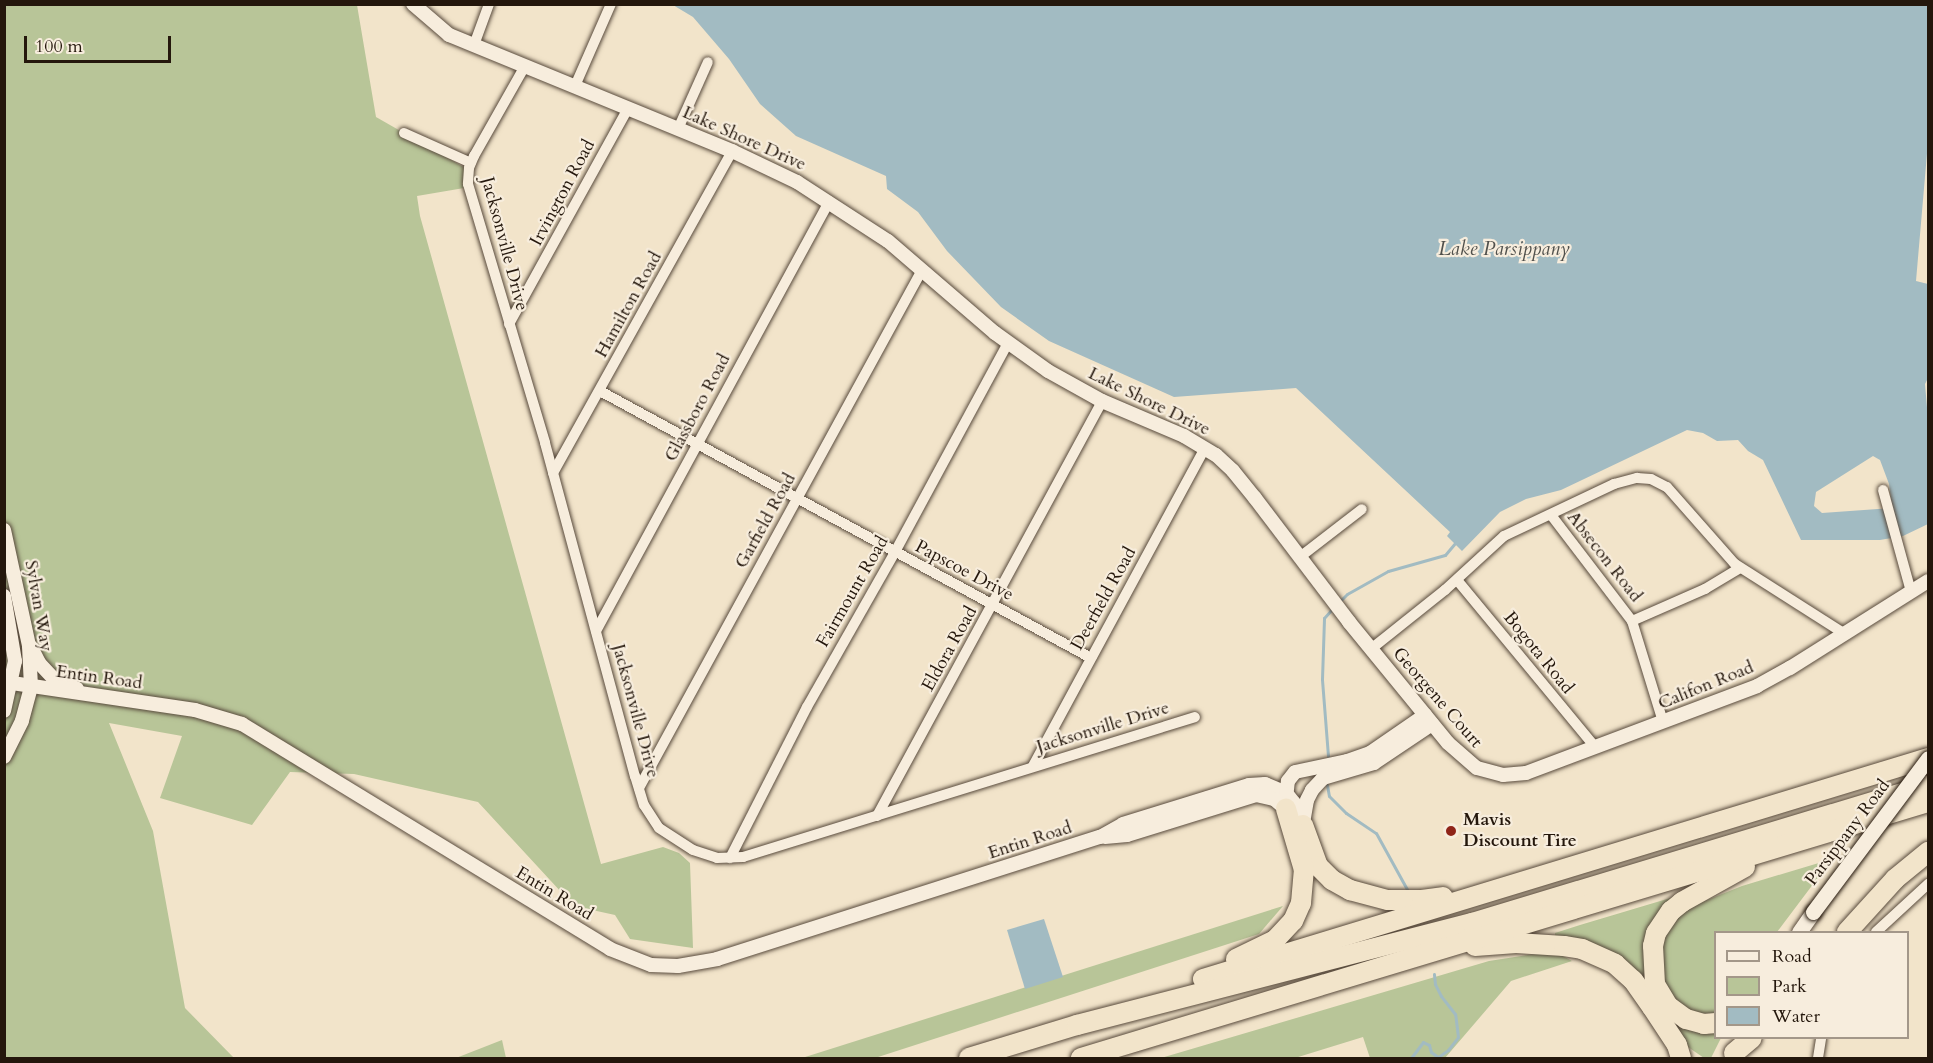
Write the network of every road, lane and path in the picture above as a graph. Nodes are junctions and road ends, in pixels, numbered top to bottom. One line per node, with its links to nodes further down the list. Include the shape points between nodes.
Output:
1 (413, 4): 4 (street, Lake Shore Drive, via 449,35)
2 (489, 4): 4 (street)
3 (611, 4): 7 (street)
4 (474, 45): 6 (street, Lake Shore Drive)
5 (708, 62): 9 (street)
6 (525, 66): 7 (street, Lake Shore Drive); 12 (street, Jacksonville Drive)
7 (575, 86): 8 (street, Lake Shore Drive)
8 (628, 108): 9 (street, Lake Shore Drive); 15 (street, Irvington Road)
9 (678, 129): 11 (street, Lake Shore Drive)
10 (404, 133): 12 (street)
11 (732, 151): 13 (street, Lake Shore Drive); 17 (street, Hamilton Road)
12 (471, 163): 15 (street, Jacksonville Drive, via 468,184)
13 (829, 201): 14 (street, Lake Shore Drive); 19 (street, Glassboro Road)
14 (922, 270): 16 (street, Lake Shore Drive); 23 (street, Garfield Road)
15 (509, 324): 21 (street, Jacksonville Drive)
16 (1008, 343): 18 (street, Lake Shore Drive); 27 (street, Fairmount Road)
17 (600, 392): 19 (street, Papscoe Drive); 21 (street, Hamilton Road)
18 (1102, 401): 20 (street, Lake Shore Drive); 34 (street, Eldora Road)
19 (697, 445): 23 (street, Papscoe Drive); 36 (street, Glassboro Road)
20 (1205, 448): 28 (street, Lake Shore Drive, via 1233,471); 40 (street, Deerfield Road)
21 (553, 473): 36 (street, Jacksonville Drive)
22 (1883, 490): 32 (street)
23 (797, 499): 27 (street, Papscoe Drive); 54 (street, Garfield Road)
24 (1362, 509): 28 (street)
25 (1551, 515): 29 (street, via 1614,484 1650,479 1680,499); 30 (street, via 1504,536); 35 (street, Absecon Road)
26 (4, 530): 38 (street, Sylvan Way)
27 (895, 552): 34 (street, Papscoe Drive); 61 (street, Fairmount Road, via 807,707)
28 (1300, 557): 39 (street, Lake Shore Drive)
29 (1740, 568): 35 (street); 37 (street)
30 (1456, 580): 39 (street); 48 (street, Bogota Road)
31 (1929, 581): 32 (street, Califon Road)
32 (1911, 592): 37 (street, Califon Road)
33 (4, 596): 41 (street, Sylvan Way, via 15,661)
34 (993, 605): 40 (street, Papscoe Drive); 57 (street, Eldora Road)
35 (1632, 621): 47 (street, Absecon Road)
36 (596, 630): 54 (street, Jacksonville Drive)
37 (1845, 634): 47 (street, Califon Road, via 1757,686)
38 (27, 636): 42 (street, Sylvan Way); 43 (street, via 39,663 54,679)
39 (1371, 649): 46 (street, Georgene Court)
40 (1091, 658): 51 (street, Deerfield Road)
41 (12, 683): 42 (street, Entin Road); 44 (street, Sylvan Way)
42 (31, 687): 43 (street, Entin Road); 49 (street, Sylvan Way, via 22,721)
43 (93, 696): 55 (street, Entin Road, via 195,710 242,724 610,949 651,965 678,966 717,959 1100,837 1127,835 1256,795)
44 (4, 711)
45 (1195, 717): 51 (street, Jacksonville Drive)
46 (1429, 719): 52 (street, Georgene Court, via 1456,753); 55 (street, via 1370,753 1347,762 1295,772 1288,781); 58 (street, via 1374,763 1323,778 1312,790)
47 (1663, 722): 48 (street, Califon Road)
48 (1595, 747): 52 (street, Califon Road, via 1517,775)
49 (4, 757)
50 (1929, 758): 62 (highway); 64 (main road, Parsippany Road, bridge)
51 (1033, 766): 57 (street, Jacksonville Drive)
52 (1478, 768)
53 (1929, 785): 70 (highway, via 1472,923)
54 (639, 788): 61 (street, Jacksonville Drive, via 651,817 669,837 693,850)
55 (1286, 801): 58 (street, via 1294,803); 68 (highway, via 1305,877 1296,916 1275,940 1210,967)
56 (1929, 802): 59 (highway)
57 (878, 816): 61 (street, Jacksonville Drive, via 756,855)
58 (1303, 825): 62 (highway, via 1324,874 1350,890 1375,898 1422,900)
59 (1778, 850): 67 (highway); 69 (highway, via 1682,902 1656,933 1652,973 1661,998 1686,1019)
60 (1929, 852): 65 (highway, via 1895,879)
61 (730, 858)
62 (1531, 881): 68 (highway)
63 (1929, 884): 66 (street)
64 (1800, 931)
65 (1849, 931)
66 (1878, 931)
67 (1437, 949): 74 (highway, via 1542,943 1601,956 1633,980); 76 (highway)
68 (1190, 983): 70 (highway, via 1114,1005)
69 (1714, 1023)
70 (1077, 1025): 75 (highway)
71 (1751, 1039): 73 (highway)
72 (1821, 1039): 78 (street)
73 (1736, 1050)
74 (1679, 1052): 77 (highway)
75 (969, 1059)
76 (1081, 1059)
77 (1692, 1059)
78 (1818, 1059)

